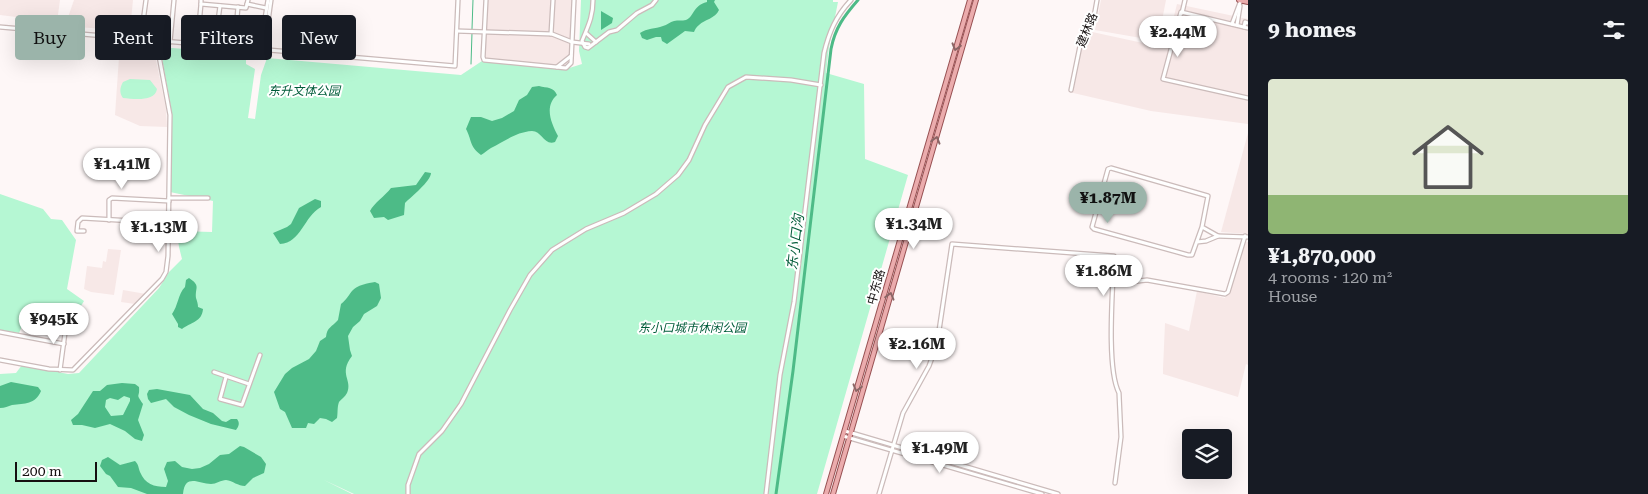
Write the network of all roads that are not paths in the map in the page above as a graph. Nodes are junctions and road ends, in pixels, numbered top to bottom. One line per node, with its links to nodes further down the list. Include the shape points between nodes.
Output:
1 (146, 0): 23 (street)
2 (174, 0): 35 (street)
3 (269, 0): 21 (street); 28 (street)
4 (458, 0): 34 (street)
5 (486, 0): 36 (street)
6 (553, 0): 38 (street)
7 (574, 0): 40 (street)
8 (593, 0): 37 (street)
9 (656, 0): 41 (street)
10 (851, 0): 48 (street, via 828,36)
11 (970, 0): 70 (main road, 中东路, one-way to 70)
12 (976, 0): 71 (main road, 中东路, one-way to 12)
13 (1098, 0): 49 (street, 建林路, via 1094,17 1081,41)
14 (1185, 0): 22 (street)
15 (1240, 0): 18 (main road); 30 (street); 31 (street)
16 (201, 2): 19 (street); 24 (street)
17 (247, 2): 20 (street, via 246,8); 21 (street)
18 (1248, 2)
19 (220, 6): 20 (street); 25 (street)
20 (238, 7): 26 (street)
21 (266, 8): 27 (street)
22 (1182, 13): 30 (street); 50 (street, via 1163,79)
23 (144, 15)
24 (200, 15)
25 (219, 15)
26 (237, 15)
27 (265, 15)
28 (267, 15)
29 (1248, 22): 33 (street, via 1245,22)
30 (1232, 24): 31 (street)
31 (1237, 25): 33 (street)
32 (0, 27): 39 (street)
33 (1246, 27)
34 (457, 30): 36 (street); 44 (street, via 455,66)
35 (171, 32)
36 (484, 32): 38 (street); 47 (street, via 483,57 487,61)
37 (586, 33): 41 (street); 42 (street)
38 (551, 34): 40 (street)
39 (95, 35)
40 (572, 42): 42 (street); 45 (street)
41 (596, 42): 42 (street, via 588,48)
42 (582, 43): 43 (street)
43 (589, 44)
44 (272, 50)
45 (572, 55): 47 (street); 47 (street, via 568,68)
46 (160, 60): 52 (street, via 170,115)
47 (557, 67)
48 (821, 85): 76 (street, via 746,78 728,87 678,175 656,194 552,250 530,276 460,404 442,431 419,454); 77 (street)
49 (1071, 90)
50 (1248, 98)
51 (208, 198): 52 (street)
52 (169, 200): 53 (street, via 112,198 109,200); 54 (street)
53 (109, 220): 54 (street); 56 (street, via 82,218 77,231)
54 (169, 223): 66 (street, via 168,256 162,279 73,370)
55 (1202, 227): 57 (street); 59 (street); 59 (street, via 1208,196 1108,169 1092,228 1188,255 1192,255)
56 (84, 231)
57 (1218, 236): 58 (street); 59 (street)
58 (1246, 236): 60 (street, via 1225,294 1154,281)
59 (1197, 242)
60 (1113, 284): 72 (street, via 1114,256 952,244 937,344 929,366 903,413); 74 (street, via 1113,365 1119,393 1121,438)
61 (43, 324): 63 (street, via 65,333)
62 (0, 332): 63 (street)
63 (64, 344): 66 (street)
64 (260, 356): 69 (street)
65 (0, 360): 66 (street)
66 (60, 370)
67 (214, 372): 68 (street)
68 (226, 377): 69 (street); 69 (street, via 222,401 242,405)
69 (249, 384)
70 (844, 433): 71 (street); 78 (main road, 中东路)
71 (850, 435): 72 (street); 73 (street); 79 (main road, 中东路)
72 (893, 445): 73 (street); 75 (street)
73 (892, 450): 75 (street); 80 (street)
74 (1115, 484)
75 (1042, 492): 81 (street)
76 (408, 494)
77 (766, 494)
78 (826, 494)
79 (833, 494)
80 (879, 494)
81 (1058, 494)

